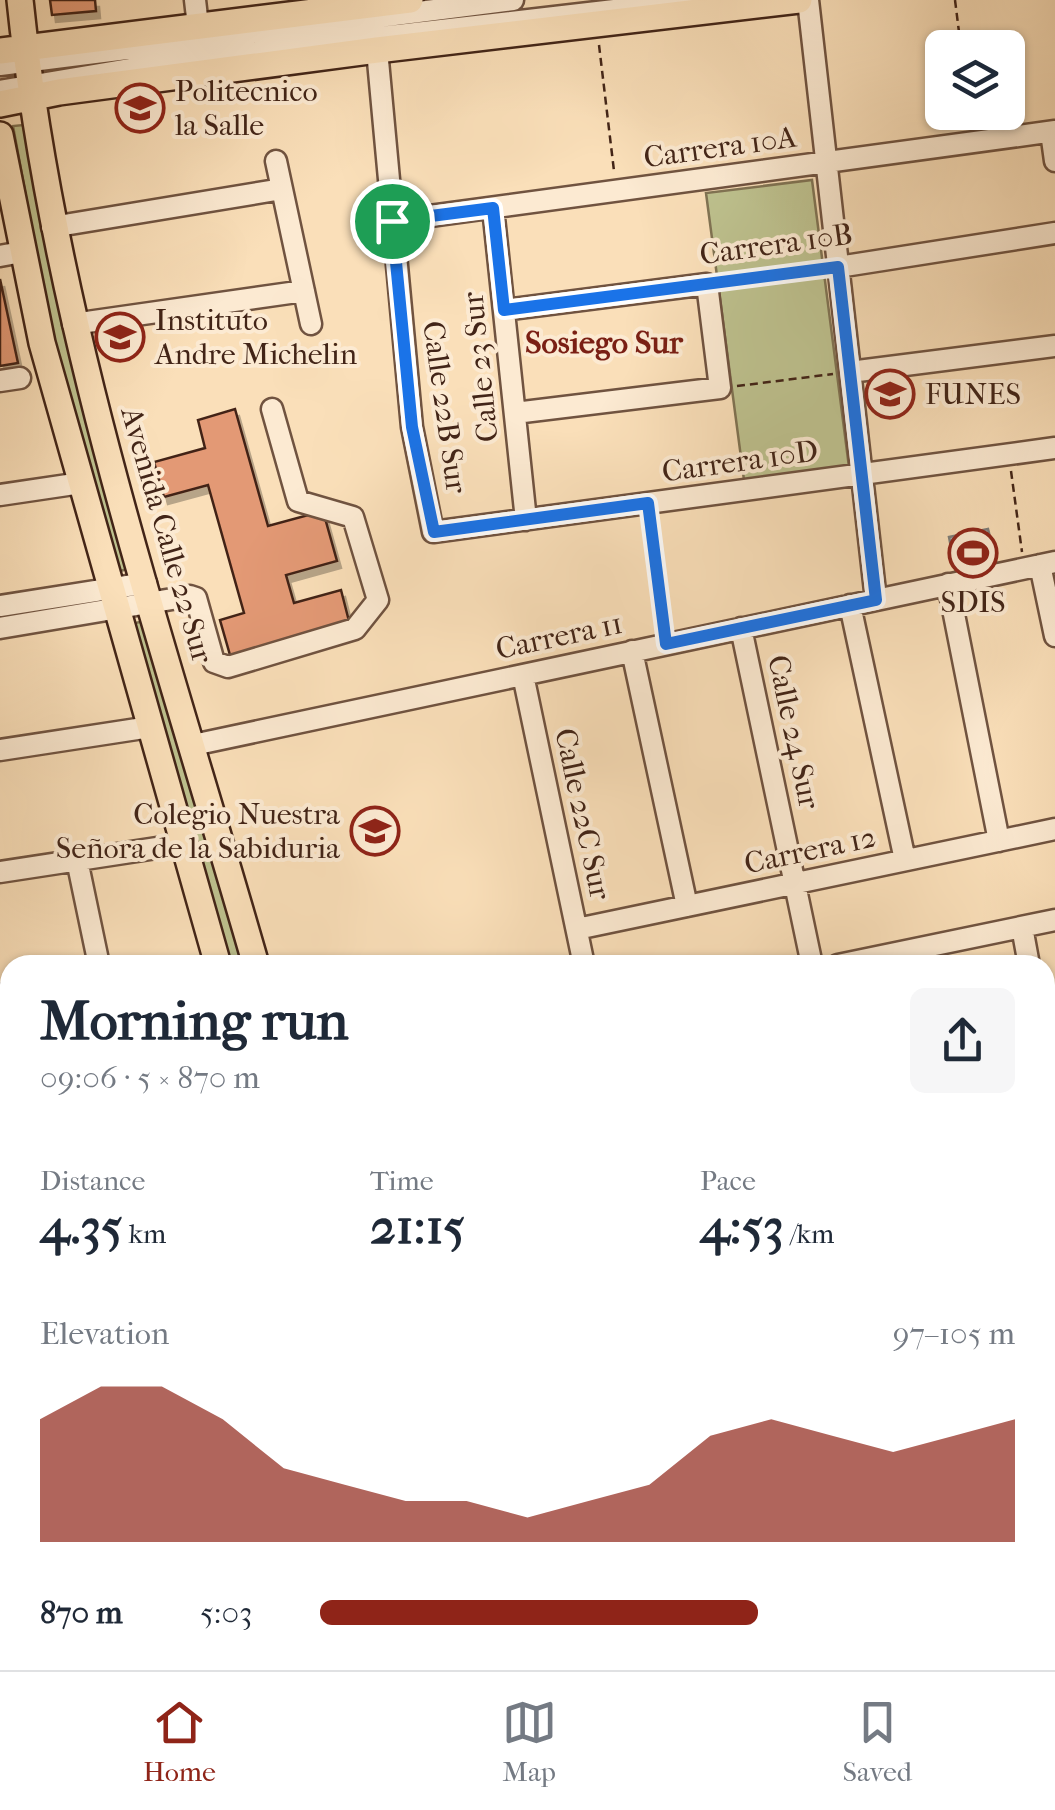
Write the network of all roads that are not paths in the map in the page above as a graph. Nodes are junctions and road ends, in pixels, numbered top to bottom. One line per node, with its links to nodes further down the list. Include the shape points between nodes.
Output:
1 (20, 0): 11 (main road, Avenida Calle 22 Sur)
2 (195, 0): 8 (street)
3 (410, 0): 8 (main road)
4 (513, 0): 11 (street)
5 (698, 0): 11 (street, via 189,58)
6 (799, 0): 9 (main road)
7 (808, 0): 18 (street)
8 (198, 26): 11 (main road)
9 (376, 50): 11 (main road); 21 (street, Calle 22B Sur)
10 (0, 65): 11 (street)
11 (22, 69): 12 (street); 13 (main road); 22 (main road, Avenida Calle 22 Sur)
12 (0, 91)
13 (0, 104)
14 (1053, 132): 17 (street); 18 (street, Carrera 10A)
15 (0, 135): 24 (main road)
16 (276, 160): 19 (street)
17 (1055, 162)
18 (826, 164): 20 (street, Carrera 10A); 25 (street)
19 (282, 189): 22 (street); 26 (street)
20 (493, 208): 21 (street, Carrera 10A); 27 (street, Calle 23 Sur)
21 (392, 221): 39 (street, Calle 22B Sur, via 412,427)
22 (52, 227): 28 (main road, Avenida Calle 22 Sur)
23 (1055, 233): 25 (street, Carrera 10B)
24 (11, 254): 36 (main road)
25 (838, 267): 31 (street)
26 (304, 291): 28 (street); 29 (street)
27 (504, 310): 33 (street, Calle 23 Sur); 33 (street, Carrera 10B, via 707,284 720,388)
28 (74, 324): 42 (main road, Avenida Calle 22 Sur)
29 (311, 324)
30 (1055, 346): 31 (street)
31 (850, 372): 35 (street)
32 (272, 408): 42 (street, via 298,501 353,517 378,600 355,629 228,666 214,662 196,598)
33 (515, 413): 38 (street, Calle 23 Sur)
34 (1055, 448): 35 (street, Carrera 10D)
35 (862, 474): 38 (street, Carrera 10D); 44 (street)
36 (81, 484): 37 (street); 43 (main road)
37 (0, 494)
38 (526, 520): 39 (street, Carrera 10D)
39 (434, 532)
40 (1040, 565): 41 (street, Carrera 11); 49 (street)
41 (948, 584): 44 (street, Carrera 11); 56 (street)
42 (149, 594): 43 (street); 53 (main road, Avenida Calle 22 Sur)
43 (114, 599): 46 (street); 47 (street); 52 (main road)
44 (876, 600): 45 (street, Carrera 11)
45 (850, 605): 48 (street, Carrera 11); 59 (street)
46 (0, 606)
47 (0, 628)
48 (741, 628): 50 (street, Carrera 11); 61 (street, Calle 24 Sur)
49 (1055, 636)
50 (632, 652): 51 (street, Carrera 11); 62 (street)
51 (523, 675): 53 (street, Carrera 11); 65 (street, Calle 22C Sur)
52 (150, 726): 54 (street); 57 (main road)
53 (193, 745): 68 (main road, Avenida Calle 22 Sur)
54 (0, 750)
55 (1055, 829): 56 (street, Carrera 12)
56 (999, 841): 59 (street, Carrera 12)
57 (184, 844): 58 (street); 67 (main road)
58 (77, 860): 60 (street); 66 (street)
59 (905, 860): 61 (street, Carrera 12)
60 (0, 872)
61 (795, 883): 62 (street, Carrera 12); 70 (street, Calle 24 Sur)
62 (687, 906): 65 (street, Carrera 12)
63 (1055, 920): 64 (street)
64 (1022, 927): 71 (street); 72 (street)
65 (576, 929): 69 (street, Calle 22C Sur)
66 (97, 955)
67 (215, 955)
68 (253, 955)
69 (582, 955)
70 (810, 955)
71 (932, 955)
72 (1026, 955)

